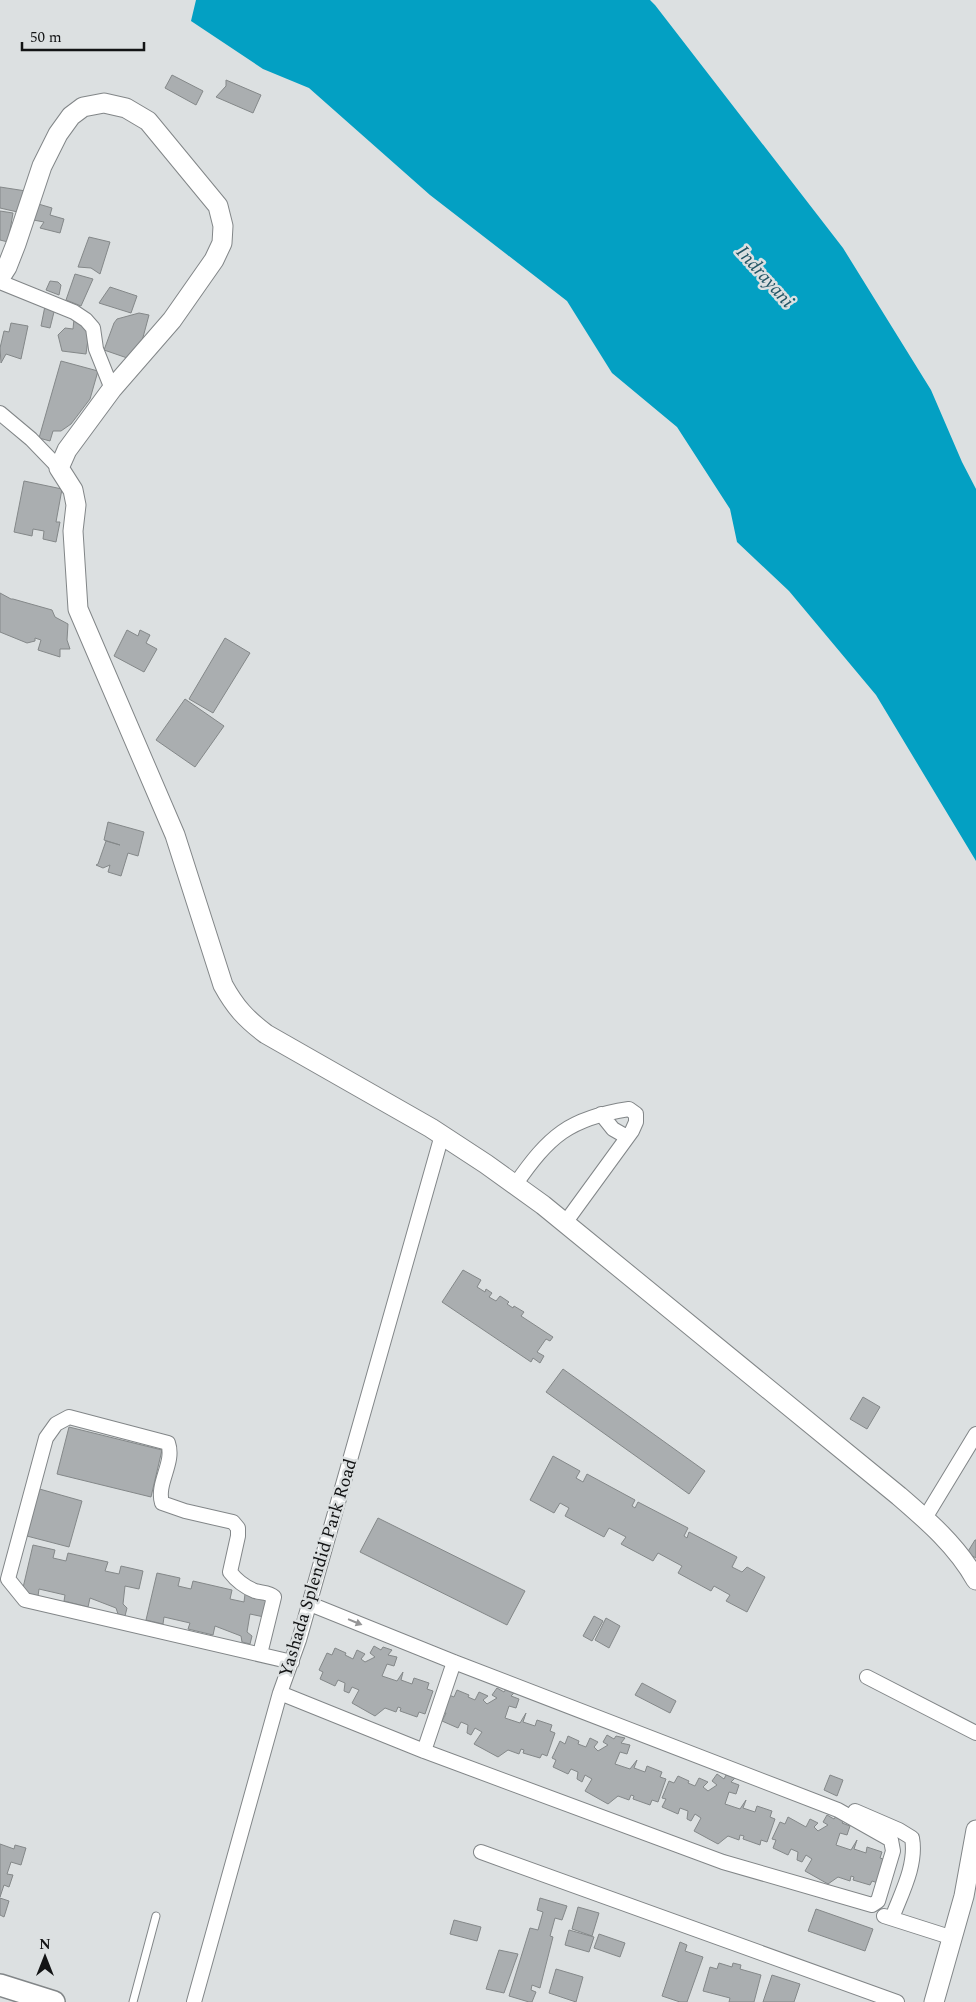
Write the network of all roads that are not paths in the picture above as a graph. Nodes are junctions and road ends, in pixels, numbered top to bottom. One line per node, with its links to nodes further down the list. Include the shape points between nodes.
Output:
1 (0, 278): 3 (street, via 16,244 42,166 70,116 84,107 104,103 126,108 148,120 218,206 223,226 222,244 172,320)
2 (0, 282): 3 (street, via 86,320 93,328 96,349)
3 (112, 389): 5 (street, via 68,450)
4 (0, 413): 5 (street, via 31,438)
5 (59, 468): 7 (street, via 73,490 76,505 73,531 78,609 175,835 223,985 234,1005 266,1034)
6 (601, 1114): 8 (street, via 613,1129); 8 (street, via 629,1109 636,1114 636,1122); 9 (street, via 574,1124 553,1140 536,1156)
7 (442, 1135): 9 (street); 14 (street, Yashada Splendid Park Road)
8 (627, 1137): 10 (street)
9 (515, 1185): 10 (street)
10 (564, 1223): 12 (street)
11 (976, 1434): 12 (street)
12 (925, 1518): 13 (street)
13 (976, 1580)
14 (310, 1604): 16 (street, Yashada Splendid Park Road); 17 (street, one-way to 17)
15 (260, 1654): 15 (street, via 25,1600 8,1579 46,1438 56,1424 69,1416 168,1443 171,1452 160,1495 162,1503 233,1522 238,1528 238,1536 230,1572 236,1580 274,1597); 16 (street)
16 (292, 1662): 19 (street, Yashada Splendid Park Road)
17 (454, 1662): 21 (street); 22 (street)
18 (867, 1677): 20 (street)
19 (280, 1692): 21 (street); 30 (street, Yashada Splendid Park Road)
20 (976, 1733)
21 (424, 1751): 22 (street, via 723,1862 872,1905 878,1901 894,1851 891,1840)
22 (838, 1810): 26 (street, via 851,1810 912,1838 914,1851 907,1876 887,1917)
23 (976, 1830): 26 (street)
24 (481, 1852): 31 (street)
25 (156, 1916): 29 (lane)
26 (953, 1938): 32 (street)
27 (0, 1985): 28 (main road)
28 (54, 2002)
29 (133, 2002)
30 (194, 2002)
31 (897, 2002)
32 (934, 2002)

